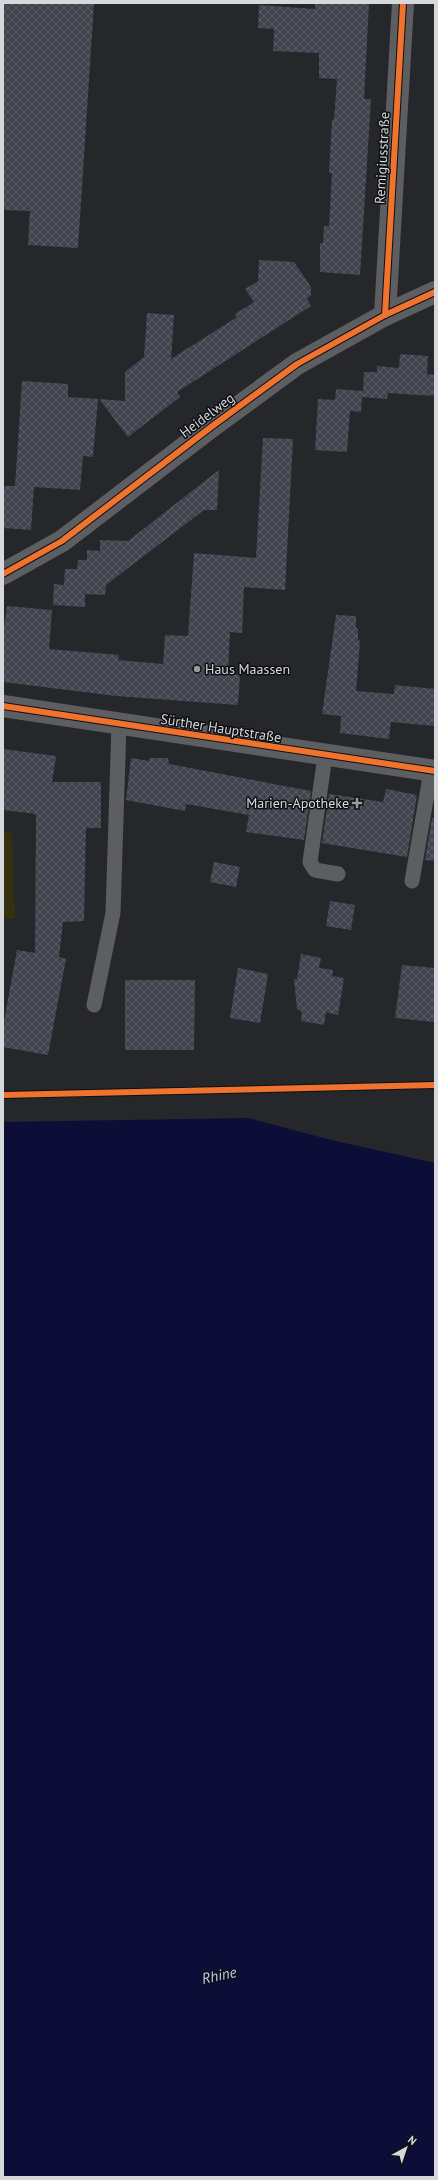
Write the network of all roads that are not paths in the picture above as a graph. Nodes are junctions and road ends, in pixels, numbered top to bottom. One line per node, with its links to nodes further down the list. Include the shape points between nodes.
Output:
1 (403, 3): 3 (street, Remigiusstraße)
2 (435, 292): 3 (street, Heidelweg)
3 (385, 315): 4 (street, Heidelweg, via 297,364 247,399 62,541)
4 (3, 574)
5 (3, 706): 6 (street, Sürther Hauptstraße)
6 (119, 724): 7 (street, Sürther Hauptstraße); 11 (lane, via 112,913)
7 (326, 756): 8 (street, Sürther Hauptstraße); 9 (lane, via 310,862 315,870)
8 (433, 771): 10 (lane)
9 (338, 874)
10 (412, 881)
11 (94, 1005)

